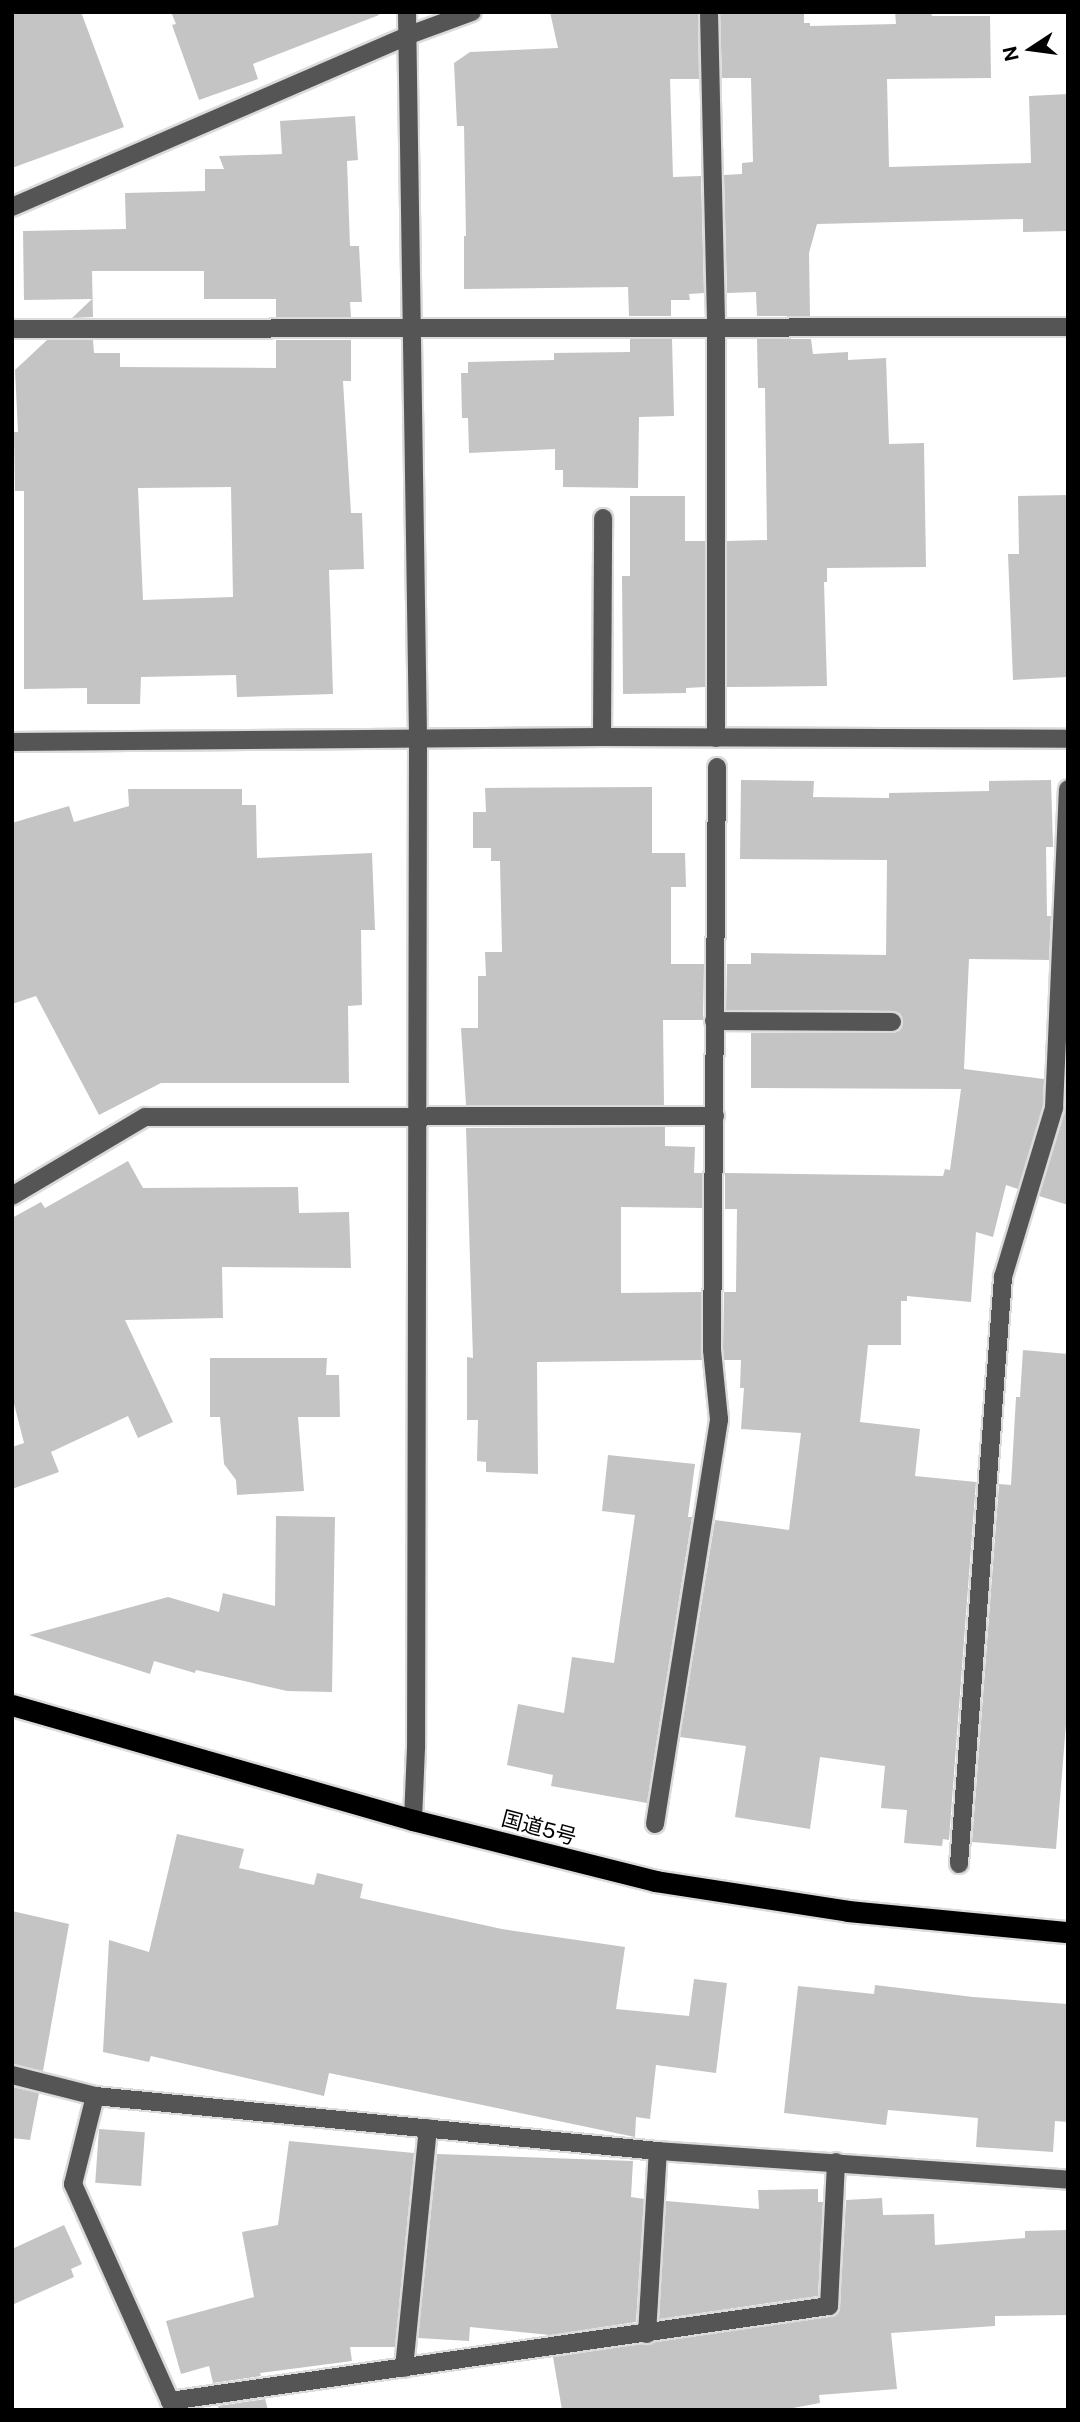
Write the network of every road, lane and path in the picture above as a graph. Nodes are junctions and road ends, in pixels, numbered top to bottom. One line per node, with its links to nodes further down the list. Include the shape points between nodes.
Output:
1 (407, 12): 4 (street)
2 (471, 12): 4 (street)
3 (709, 12): 6 (street)
4 (409, 35): 5 (street); 9 (street)
5 (12, 207)
6 (716, 327): 7 (street); 9 (street); 12 (street)
7 (1068, 327)
8 (12, 330): 9 (street)
9 (411, 330): 13 (street)
10 (603, 517): 11 (street)
11 (602, 737): 12 (street); 13 (street)
12 (716, 738): 14 (street)
13 (418, 739): 15 (street); 21 (street)
14 (1068, 739)
15 (12, 742)
16 (717, 767): 18 (street)
17 (1068, 789): 26 (street, via 1054,1108 1003,1277)
18 (714, 1021): 19 (street); 20 (street)
19 (892, 1022)
20 (715, 1116): 21 (street); 25 (street, via 712,1350 719,1419)
21 (418, 1118): 22 (street, via 145,1117); 24 (street)
22 (12, 1196)
23 (12, 1705): 24 (highway, 国道5号)
24 (413, 1820): 27 (highway, 国道5号, via 655,1881 848,1911)
25 (655, 1824)
26 (959, 1864)
27 (1068, 1932)
28 (12, 2075): 29 (street)
29 (95, 2096): 30 (street); 36 (street, via 73,2184)
30 (428, 2128): 31 (street); 35 (street)
31 (658, 2151): 32 (street); 34 (street)
32 (836, 2162): 33 (street); 34 (street, via 829,2306)
33 (1068, 2180)
34 (647, 2334): 35 (street)
35 (404, 2368): 36 (street)
36 (172, 2405)

